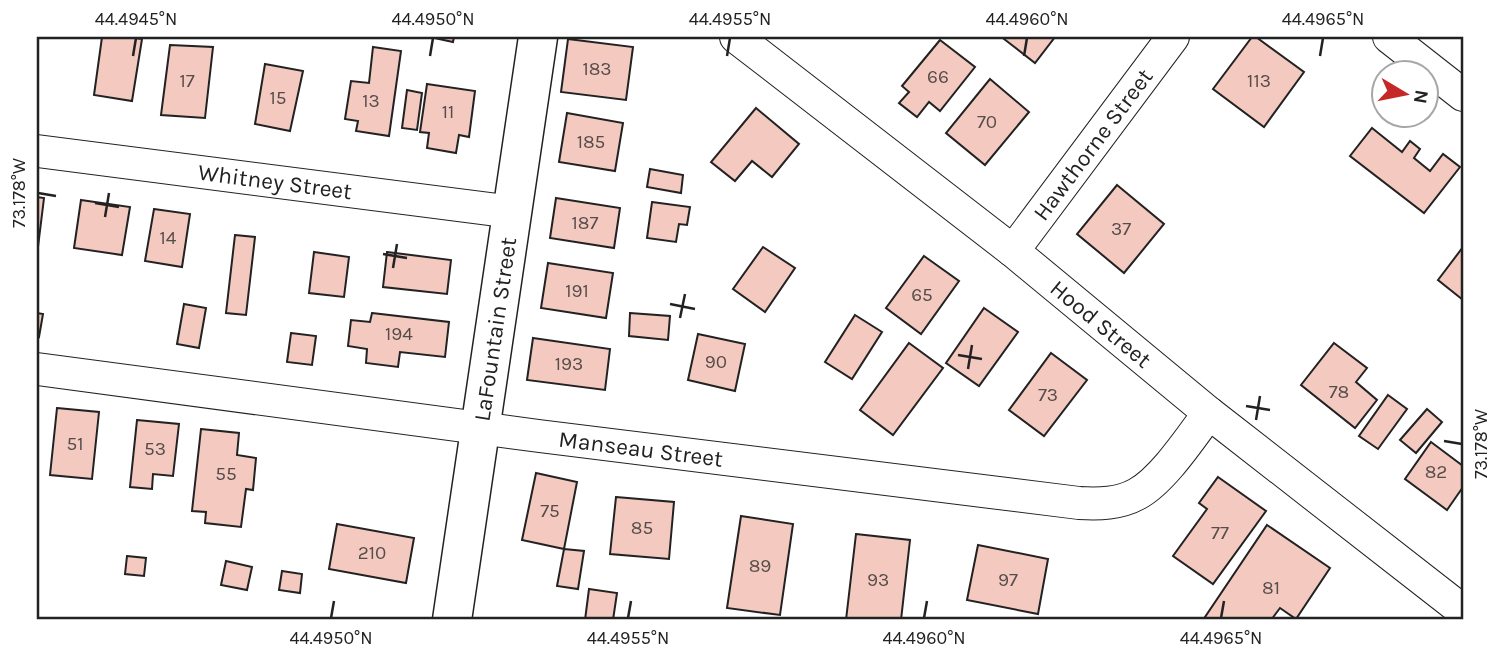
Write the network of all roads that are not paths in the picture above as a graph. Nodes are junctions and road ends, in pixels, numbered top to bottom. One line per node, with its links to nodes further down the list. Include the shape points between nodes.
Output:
1 (538, 37): 7 (street, LaFountain Street)
2 (736, 37): 8 (street, Hood Street)
3 (1173, 37): 8 (street, Hawthorne Street)
4 (1390, 37): 5 (street)
5 (1463, 95)
6 (37, 151): 7 (street, Whitney Street)
7 (512, 212): 11 (street, LaFountain Street)
8 (1013, 251): 10 (street, Hood Street)
9 (37, 369): 11 (street, Manseau Street)
10 (1209, 413): 11 (street, Manseau Street, via 1155,481 1139,494 1101,504); 12 (street, Hood Street)
11 (480, 428): 13 (street, LaFountain Street)
12 (1463, 611)
13 (452, 620)

